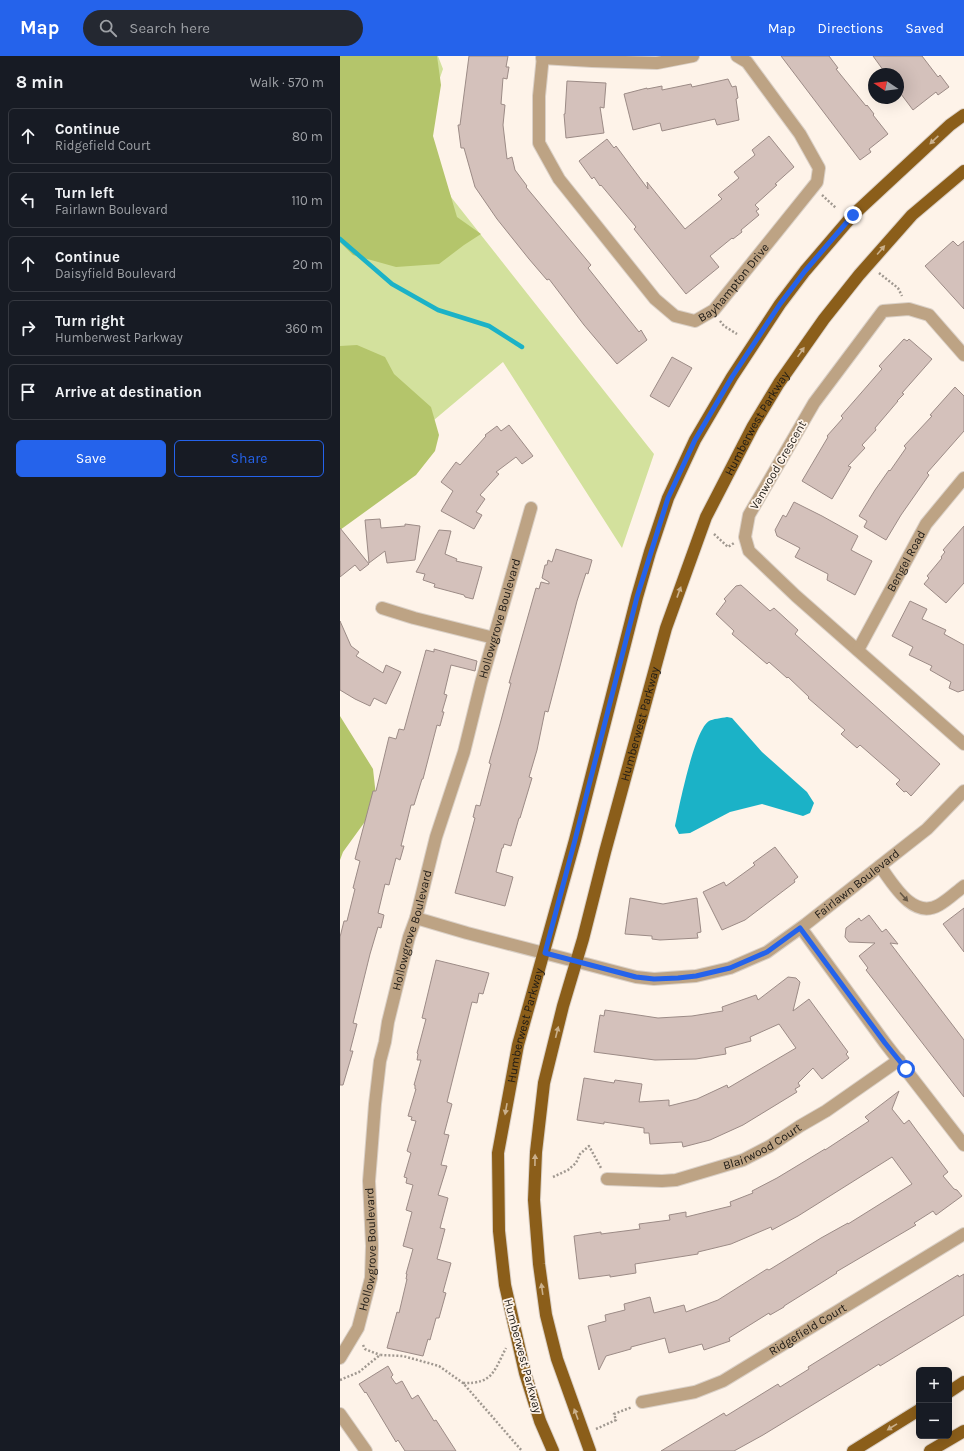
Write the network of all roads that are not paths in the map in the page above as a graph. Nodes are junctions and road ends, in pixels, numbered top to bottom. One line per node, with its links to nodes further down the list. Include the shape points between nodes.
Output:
1 (693, 56): 3 (street, Bayhampton Drive, via 657,63)
2 (737, 56): 3 (street, Bayhampton Drive, via 747,62 800,134 819,168 817,182 714,310 695,322 675,316 655,299 559,179 539,143)
3 (542, 57)
4 (964, 115): 18 (main road, Humberwest Parkway, one-way to 18, via 853,215 805,271 732,377 695,440 668,498 637,597)
5 (964, 171): 19 (main road, Humberwest Parkway, one-way to 5, via 666,628 706,517 779,383 824,319 912,215)
6 (964, 354): 11 (street, Vanwood Crescent, via 930,315 909,309 883,311 814,403 749,515 745,537 749,551)
7 (964, 478): 11 (street, Bengel Road, via 926,524)
8 (531, 508): 10 (street, Hollowgrove Boulevard)
9 (382, 608): 10 (street)
10 (494, 638): 16 (street, Hollowgrove Boulevard, via 464,752 436,838)
11 (858, 650): 12 (street)
12 (964, 744)
13 (964, 791): 14 (street, Fairlawn Boulevard, via 927,829)
14 (880, 866): 15 (street, one-way to 15, via 906,900 922,908 939,906); 17 (street, Fairlawn Boulevard)
15 (964, 886)
16 (416, 918): 18 (street, Fairlawn Boulevard); 24 (street, Hollowgrove Boulevard, via 409,937 380,1061 369,1180 371,1278 358,1328)
17 (800, 928): 19 (street, Fairlawn Boulevard, via 767,952 730,968 696,976 654,979 636,977); 20 (street)
18 (545, 953): 19 (street, Fairlawn Boulevard); 32 (main road, Humberwest Parkway, one-way to 32, via 518,1045 498,1153 499,1231 515,1331 540,1420)
19 (577, 962): 33 (main road, Humberwest Parkway, one-way to 19, via 557,1359 546,1315 538,1264 534,1200 536,1152 544,1083)
20 (899, 1060): 21 (street); 22 (street, Blairwood Court, via 826,1111 743,1160 676,1180)
21 (964, 1145)
22 (607, 1179)
23 (964, 1234): 27 (street, Ridgefield Court, via 723,1381 695,1392)
24 (340, 1358)
25 (964, 1382): 26 (main road)
26 (952, 1390)
27 (642, 1402)
28 (916, 1412): 34 (main road, one-way to 34)
29 (340, 1414): 31 (street)
30 (964, 1431): 35 (main road)
31 (366, 1451)
32 (552, 1451)
33 (590, 1451)
34 (853, 1451)
35 (930, 1451)

